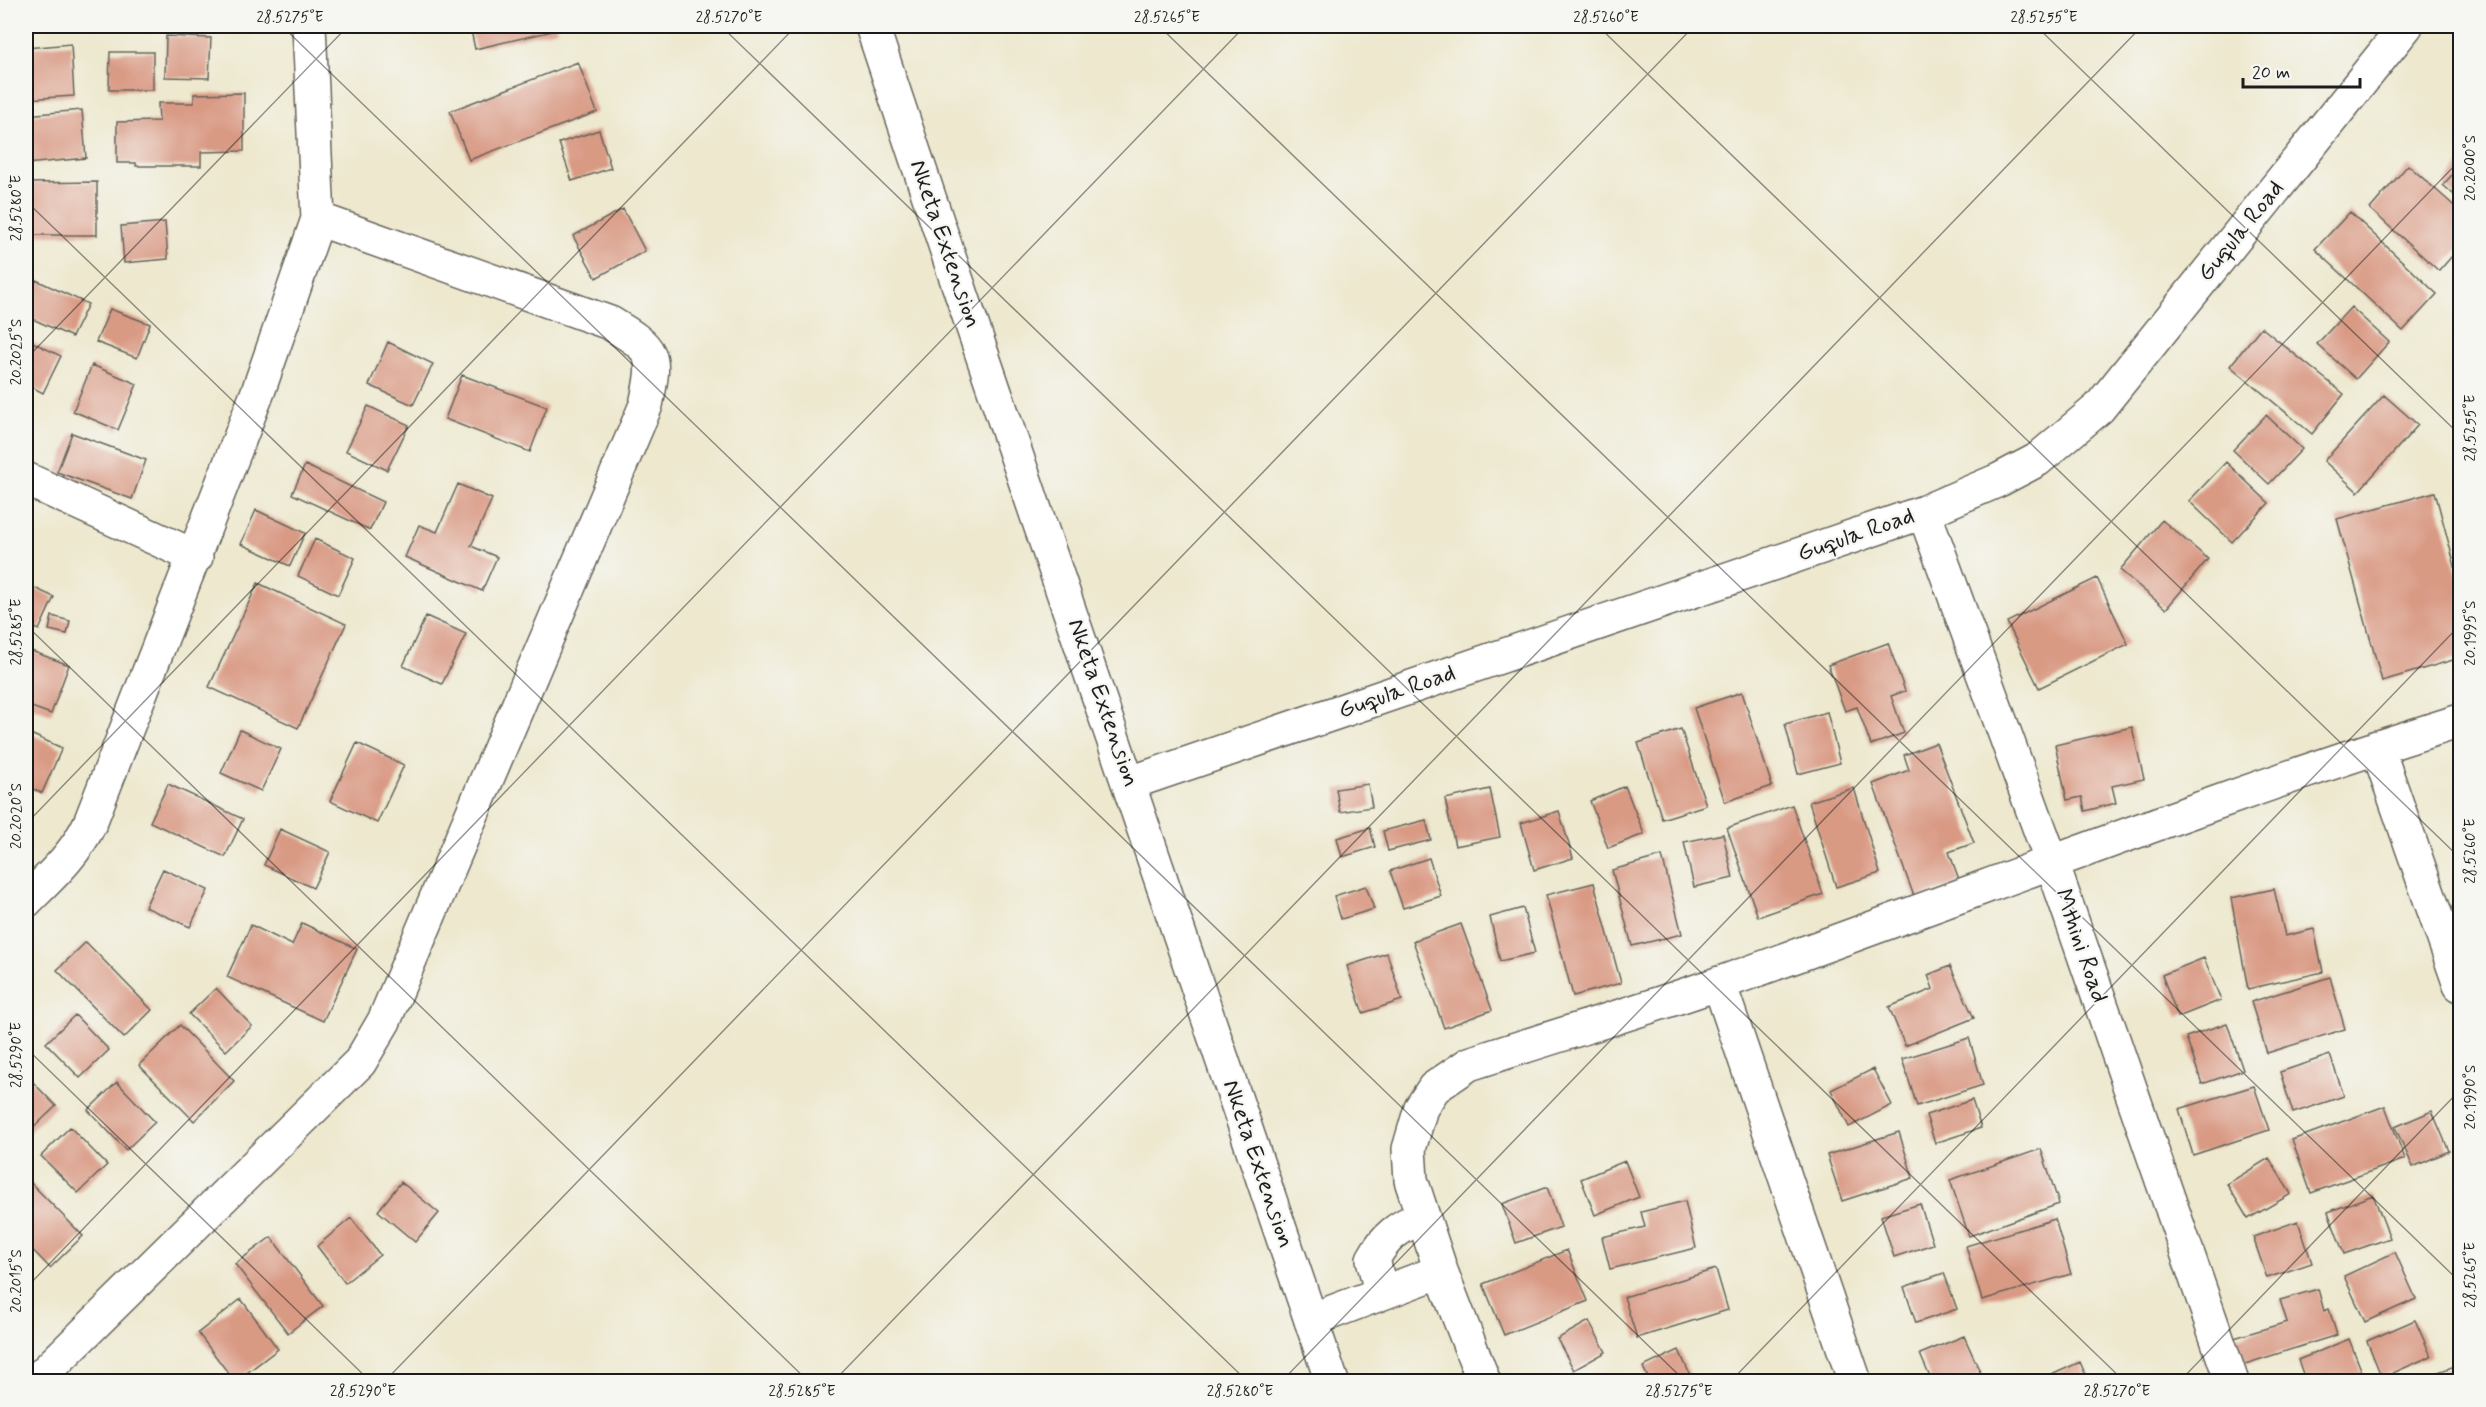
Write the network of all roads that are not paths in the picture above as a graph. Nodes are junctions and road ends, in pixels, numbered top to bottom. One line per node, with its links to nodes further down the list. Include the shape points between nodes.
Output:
1 (309, 26): 4 (street)
2 (873, 26): 10 (street, Nketa Extension)
3 (2406, 26): 6 (street, Guqula Road, via 2099,408 2037,460)
4 (318, 219): 7 (street); 19 (street, via 610,323 643,343 650,354 652,367 646,405 384,1021 360,1062)
5 (26, 479): 7 (street)
6 (1924, 512): 10 (street, Guqula Road); 11 (street, Mthini Road)
7 (196, 557): 12 (street, via 81,843)
8 (2460, 721): 9 (street)
9 (2377, 747): 11 (street); 14 (street)
10 (1130, 783): 18 (street, Nketa Extension)
11 (2051, 860): 13 (street); 23 (street, Mthini Road)
12 (26, 901)
13 (1719, 983): 15 (street, via 1453,1072 1434,1088 1421,1108 1409,1149 1411,1180); 22 (street)
14 (2460, 985)
15 (1423, 1217): 16 (street); 17 (street, via 1403,1225 1383,1241 1373,1259)
16 (1441, 1271): 17 (street); 21 (street)
17 (1380, 1292): 18 (street)
18 (1311, 1320): 20 (street, Nketa Extension)
19 (35, 1382)
20 (1332, 1382)
21 (1484, 1382)
22 (1855, 1382)
23 (2232, 1382)

